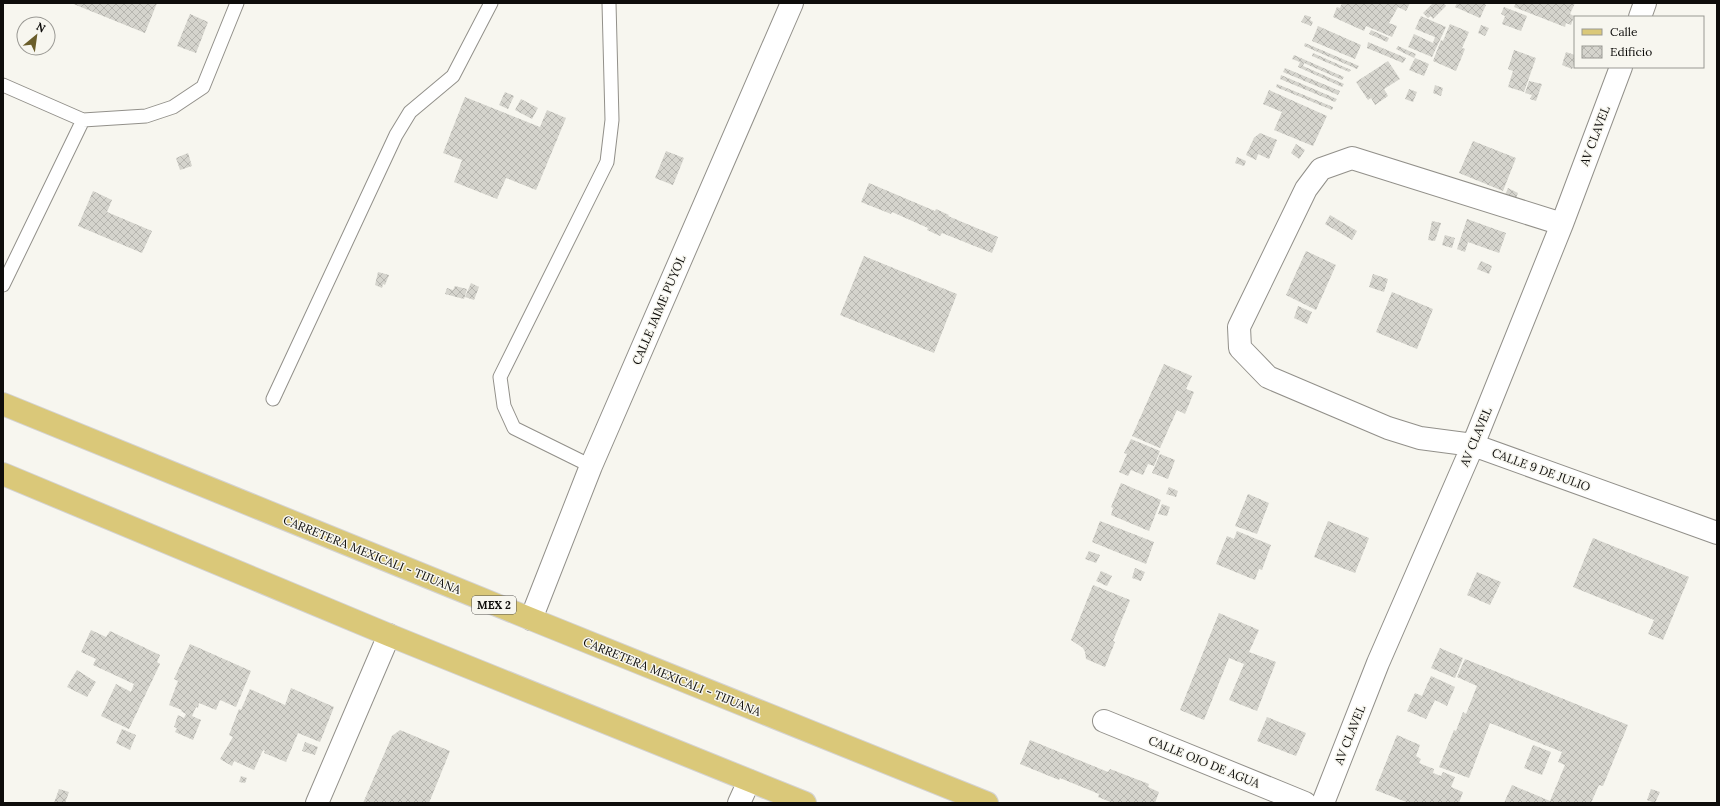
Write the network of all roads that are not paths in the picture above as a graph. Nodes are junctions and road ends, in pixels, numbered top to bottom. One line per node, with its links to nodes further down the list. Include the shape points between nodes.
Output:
1 (237, 3): 9 (lane, via 203,87 173,107 146,116)
2 (491, 3): 12 (lane, via 453,76 410,112 396,135)
3 (609, 3): 15 (lane, via 612,120 607,162 500,377 504,406 514,428)
4 (792, 3): 15 (street, CALLE JAIME PUYOL)
5 (1645, 3): 6 (street)
6 (1640, 16)
7 (1621, 68): 10 (street, AV CLAVEL)
8 (3, 85): 9 (lane)
9 (83, 120): 11 (lane)
10 (1562, 224): 14 (street, AV CLAVEL); 14 (street, CALLE 9 DE JULIO, via 1352,158 1321,169 1306,189 1239,327 1240,348 1268,377 1388,428 1420,438)
11 (3, 285)
12 (273, 399)
13 (3, 404): 18 (main road, CARRETERA MEXICALI - TIJUANA / MEX 2)
14 (1473, 445): 17 (street, CALLE 9 DE JULIO); 27 (street, AV CLAVEL, via 1378,663)
15 (591, 466): 18 (street, CALLE JAIME PUYOL)
16 (3, 474): 19 (main road)
17 (1717, 533)
18 (530, 619): 25 (main road, CARRETERA MEXICALI - TIJUANA / MEX 2)
19 (388, 635): 21 (main road); 22 (street)
20 (1104, 721): 26 (street, CALLE OJO DE AGUA)
21 (749, 781): 23 (street); 24 (main road)
22 (317, 803)
23 (739, 803)
24 (804, 803)
25 (986, 803)
26 (1305, 803)
27 (1323, 803)

